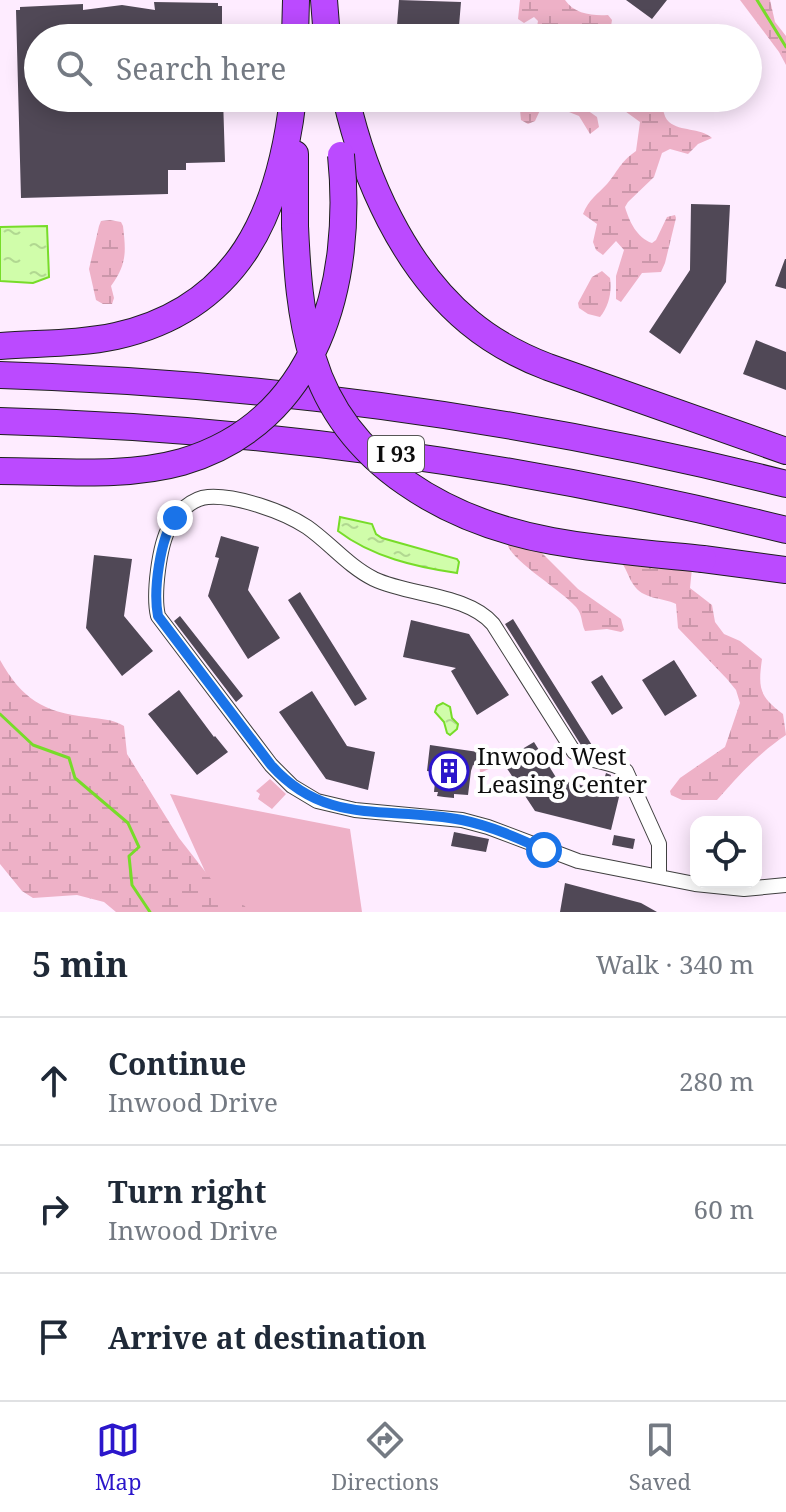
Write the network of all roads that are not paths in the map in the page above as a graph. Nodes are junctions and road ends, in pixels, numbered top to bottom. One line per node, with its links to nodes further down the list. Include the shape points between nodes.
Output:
1 (296, 0): 2 (highway)
2 (295, 24)
3 (292, 112): 7 (highway, via 268,210 242,255 209,290 167,318 115,336)
4 (294, 112): 14 (highway, bridge, via 299,296 313,361 343,420 386,469 443,506 505,530 564,543)
5 (335, 112): 11 (highway, bridge, via 344,201 337,277 320,338 304,368 268,412 223,445 171,464)
6 (350, 112): 10 (highway, via 371,177 401,238 445,299 476,328 548,367)
7 (0, 346)
8 (0, 375): 12 (highway, I 93, via 202,387 408,409 570,436)
9 (0, 421): 13 (highway, I 93, via 210,433 400,454 602,489)
10 (786, 451)
11 (0, 471)
12 (786, 484)
13 (786, 530)
14 (786, 570)
15 (659, 876): 15 (street, via 659,844 626,771 575,754 482,614 365,574 316,533 269,508 206,497 186,507 172,523 159,571 158,616 292,786 334,806 462,820 568,858); 16 (street, via 725,889)
16 (786, 885)

